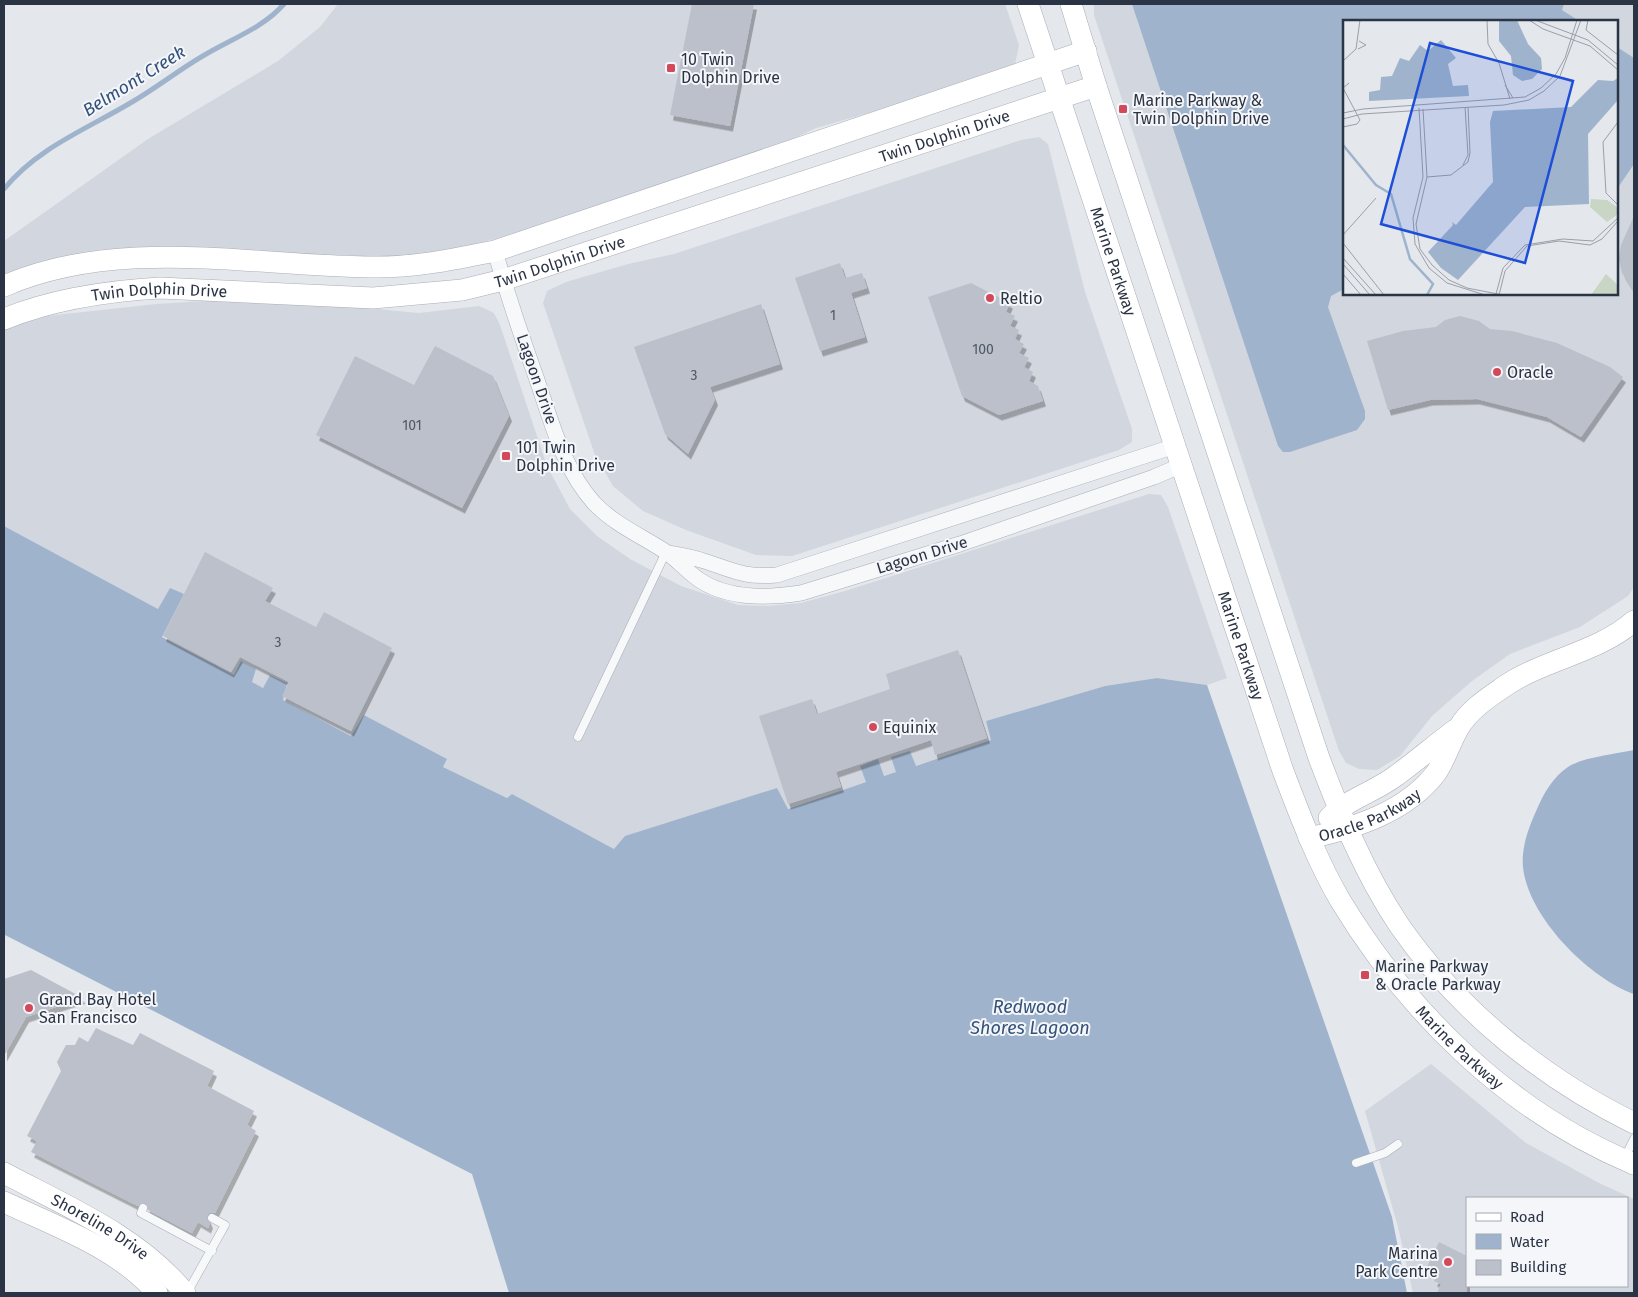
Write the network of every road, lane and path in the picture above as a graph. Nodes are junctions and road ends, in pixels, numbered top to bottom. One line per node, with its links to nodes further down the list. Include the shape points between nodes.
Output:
1 (1028, 4): 4 (main road, Marine Parkway)
2 (1071, 4): 3 (main road)
3 (1086, 51): 4 (main road, Twin Dolphin Drive); 5 (main road)
4 (1049, 64): 6 (main road, Marine Parkway); 7 (main road, Twin Dolphin Drive)
5 (1096, 86): 6 (main road, Twin Dolphin Drive); 16 (main road)
6 (1060, 98): 8 (main road, Twin Dolphin Drive); 11 (main road, Marine Parkway)
7 (495, 251): 8 (street, Lagoon Drive); 9 (main road, Twin Dolphin Drive, via 457,259 373,267 160,257 122,259 72,266)
8 (503, 280): 10 (main road, Twin Dolphin Drive, via 462,290 373,298 160,288 125,290 83,296 24,311); 12 (street, Lagoon Drive, via 555,432 574,477 595,504 628,531)
9 (4, 286)
10 (4, 320)
11 (1178, 455): 12 (street, Lagoon Drive, via 777,575 758,577); 12 (street, Lagoon Drive, via 1154,477 960,544 800,593 746,596 724,590 701,582); 18 (main road, Marine Parkway)
12 (666, 552): 15 (lane)
13 (1634, 621): 14 (main road, Oracle Parkway, via 1591,648 1526,673 1472,711)
14 (1458, 728): 16 (main road, Oracle Parkway, via 1397,776); 17 (main road, Oracle Parkway, via 1436,773 1412,797)
15 (578, 738)
16 (1338, 808): 17 (main road); 18 (main road, Oracle Parkway)
17 (1348, 830): 18 (main road, Oracle Parkway); 19 (main road, via 1372,880 1399,925 1470,1008 1510,1044 1559,1080)
18 (1309, 838): 22 (main road, Marine Parkway, via 1339,898 1380,962 1444,1035 1486,1074 1538,1112)
19 (1634, 1122)
20 (1634, 1139): 22 (lane)
21 (1398, 1144): 23 (lane, via 1385,1153)
22 (1629, 1162)
23 (1356, 1163)
24 (4, 1173): 30 (main road, Shoreline Drive, via 117,1234 151,1258)
25 (4, 1202): 29 (main road, Shoreline Drive, via 109,1253 137,1273)
26 (143, 1208): 28 (lane, via 140,1213)
27 (212, 1218): 28 (lane, via 225,1225)
28 (212, 1251): 30 (lane)
29 (157, 1293)
30 (186, 1293)

